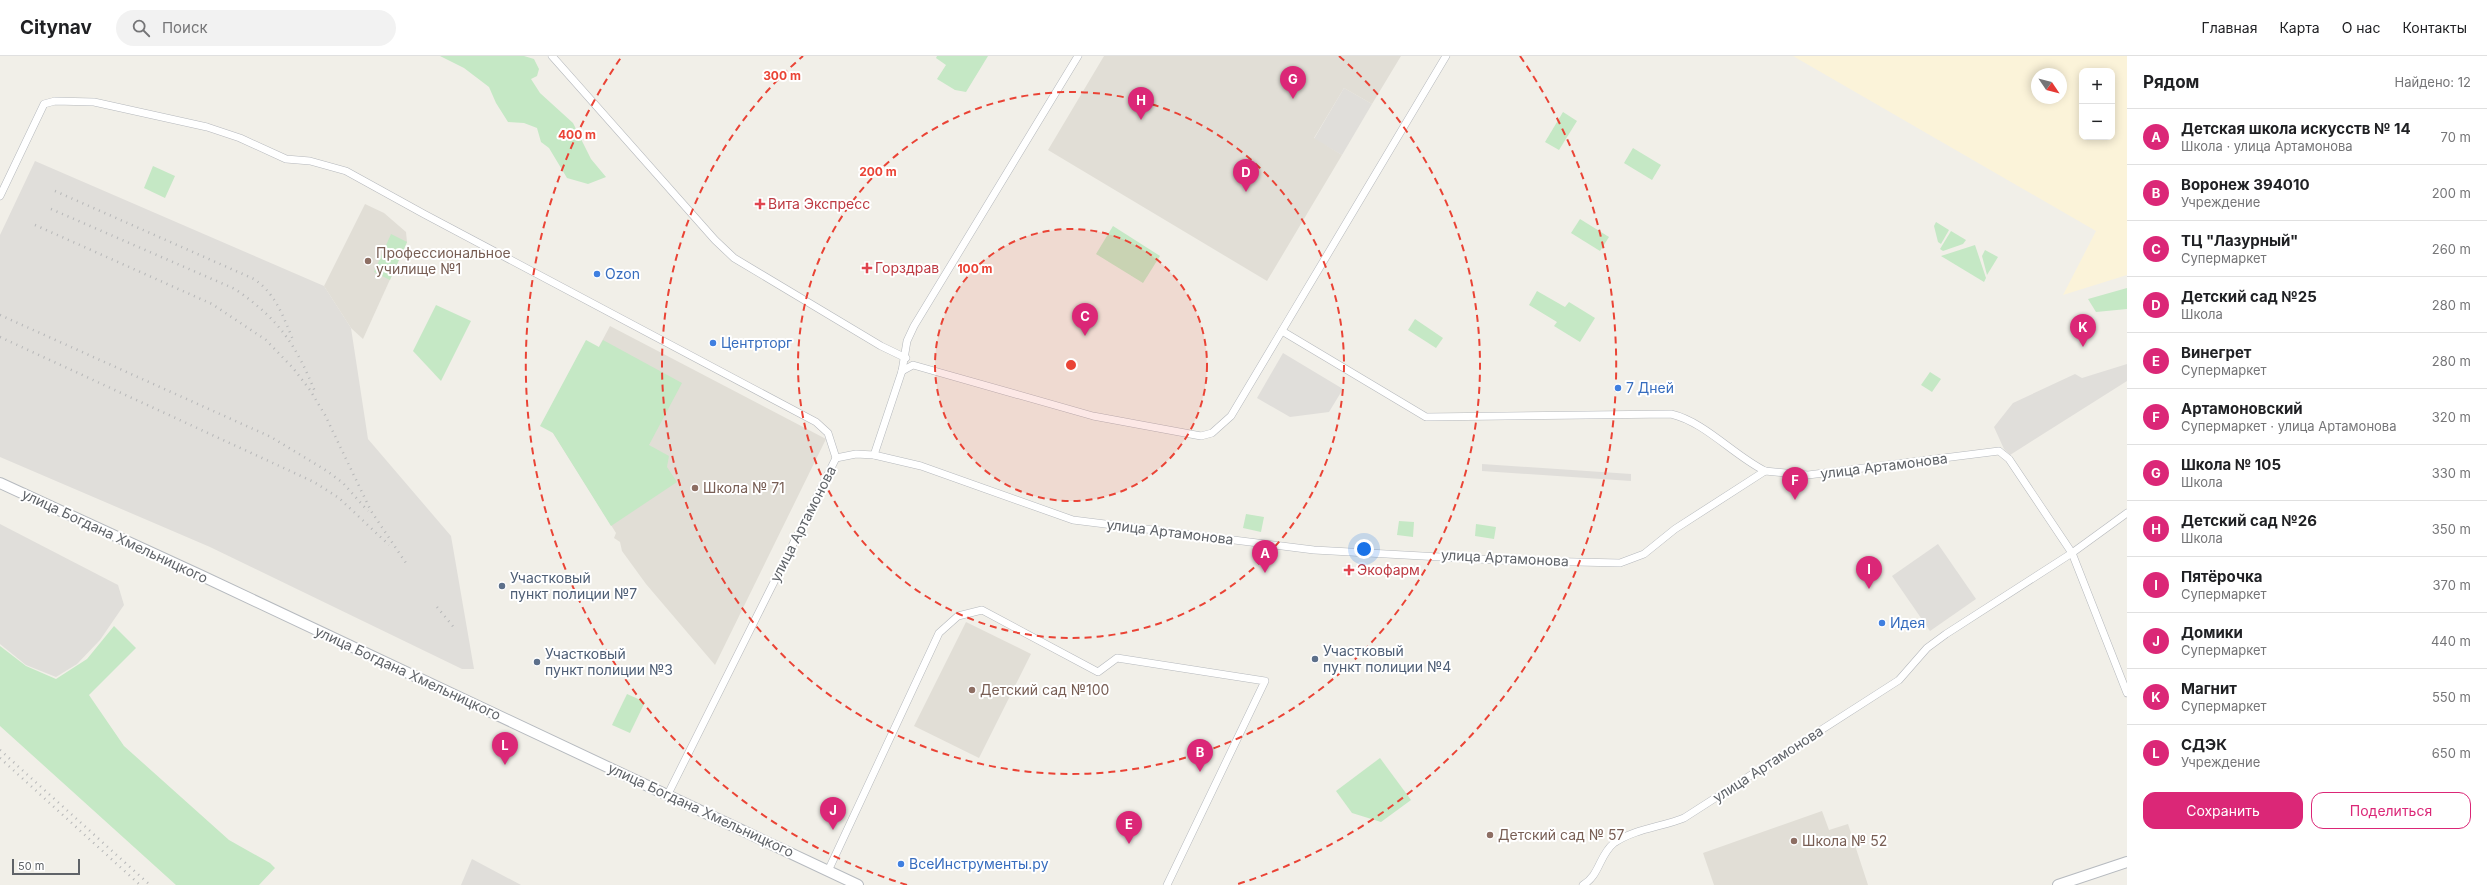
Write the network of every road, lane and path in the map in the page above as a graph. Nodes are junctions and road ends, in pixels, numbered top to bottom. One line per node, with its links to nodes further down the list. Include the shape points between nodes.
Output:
1 (552, 56): 6 (street, via 734,258 881,346)
2 (1078, 56): 6 (street, via 914,326 907,341)
3 (1446, 56): 5 (street)
4 (0, 196): 9 (street, via 44,104 94,102 207,127 240,138 286,159 310,161 346,171 816,422 828,433)
5 (1282, 331): 7 (street, via 1231,416 1212,433 1201,436 1093,416 913,365); 10 (street, via 1426,416 1671,414 1690,420 1746,462)
6 (906, 358): 7 (street)
7 (902, 371): 8 (street)
8 (874, 455): 9 (street, улица Артамонова, via 856,454); 10 (street, улица Артамонова, via 921,466 1073,520 1314,550 1495,560 1620,563 1644,554 1675,528)
9 (836, 458): 15 (street, улица Артамонова)
10 (1765, 471): 13 (street, улица Артамонова, via 1808,475 1999,451 2009,459)
11 (0, 483): 15 (main road, улица Богдана Хмельницкого)
12 (2127, 513): 13 (street, улица Артамонова)
13 (2072, 553): 14 (street); 20 (street, улица Артамонова, via 1946,634 1927,648 1895,682 1684,818 1614,843 1606,851 1590,881)
14 (2127, 693)
15 (668, 794): 17 (main road, улица Богдана Хмельницкого)
16 (2127, 862): 21 (main road)
17 (828, 871): 18 (main road, улица Богдана Хмельницкого); 19 (street, via 939,633 958,616 982,610 1098,672 1117,658 1265,681)
18 (858, 885)
19 (1166, 885)
20 (1583, 885)
21 (2058, 885)

